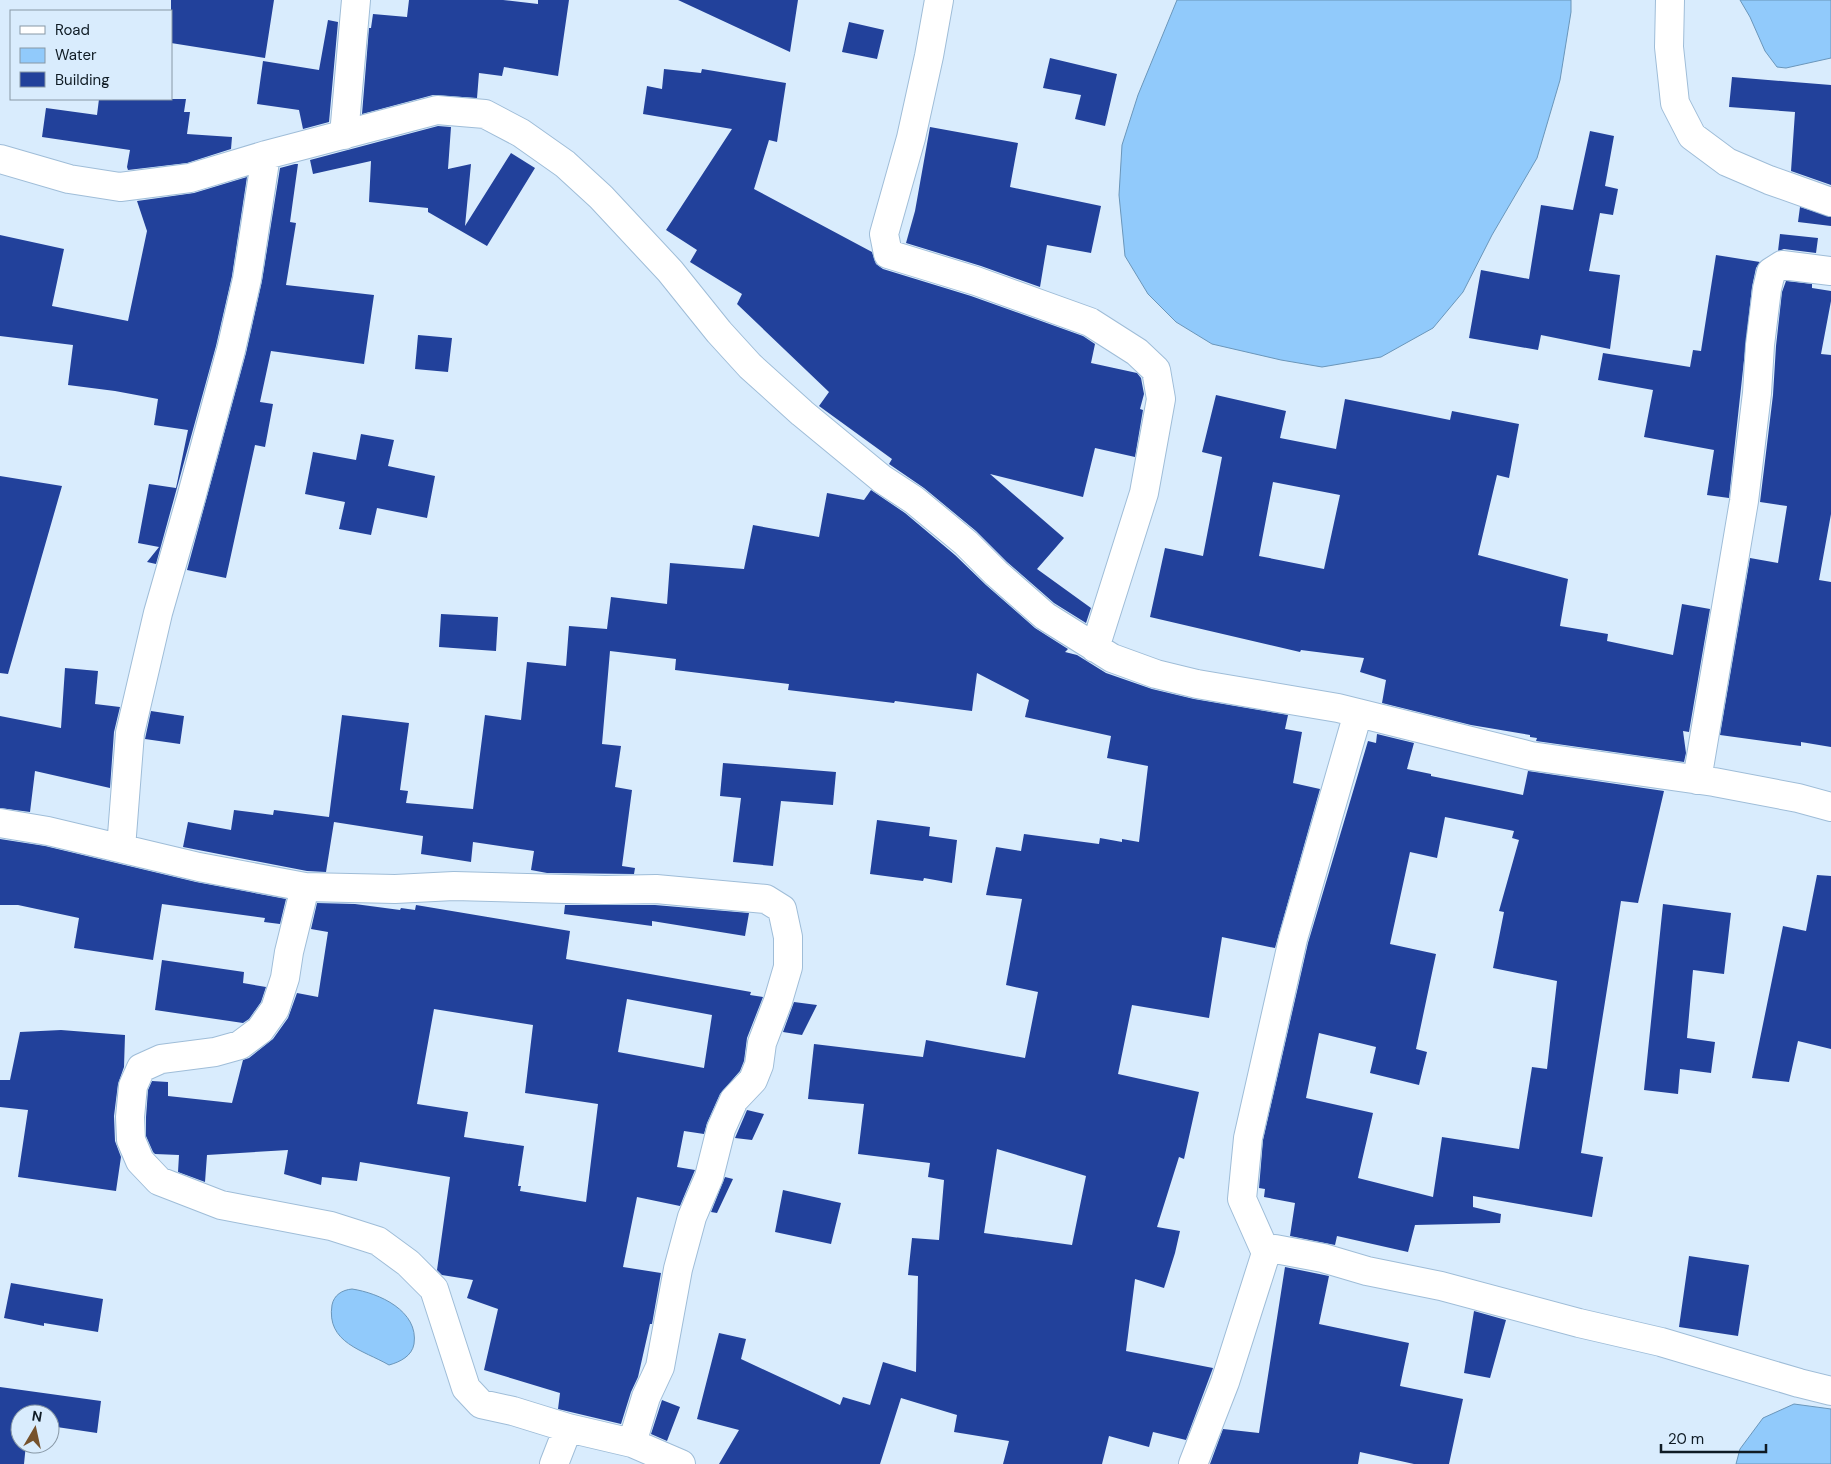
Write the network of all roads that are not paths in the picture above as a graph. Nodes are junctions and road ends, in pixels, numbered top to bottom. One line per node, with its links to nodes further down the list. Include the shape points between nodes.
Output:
1 (356, 0): 4 (street)
2 (939, 0): 9 (street, via 911,138 884,234 888,254 1090,322 1137,352 1156,370 1161,399 1144,493)
3 (1670, 0): 7 (street, via 1669,48 1675,103 1692,136 1727,162)
4 (344, 135): 5 (street); 9 (street, via 437,110 485,114 521,133 565,164 601,197 670,271 718,332 802,413 966,542 1045,616)
5 (266, 155): 6 (street, via 190,178 120,187 69,179); 14 (street, via 247,280 231,350 158,613 130,733)
6 (0, 159)
7 (1831, 202)
8 (1831, 271): 11 (street, via 1782,265 1772,272 1767,289 1744,500)
9 (1095, 648): 10 (street, via 1112,658 1164,676)
10 (1358, 713): 11 (street, via 1531,756); 16 (street, via 1293,939 1248,1138 1242,1199)
11 (1696, 780): 12 (street)
12 (1831, 807)
13 (0, 823): 14 (street)
14 (121, 848): 15 (street)
15 (305, 887): 18 (street, via 283,986 275,1009 260,1030 240,1045 215,1052 161,1059 141,1068 133,1086 130,1117 131,1140 140,1161 158,1181 221,1205 331,1226 378,1241 408,1263 434,1289 466,1388 481,1404); 19 (street, via 656,889 766,900 782,909 788,937 786,976 762,1043 753,1080 734,1100 721,1129 709,1177 692,1217 678,1269 660,1367 646,1397)
16 (1266, 1253): 17 (street, via 1275,1249 1323,1258 1367,1271 1442,1286 1662,1342); 22 (street, via 1243,1329)
17 (1831, 1391)
18 (568, 1428): 19 (street); 20 (street)
19 (632, 1443): 21 (street)
20 (554, 1464)
21 (681, 1464)
22 (1193, 1464)

